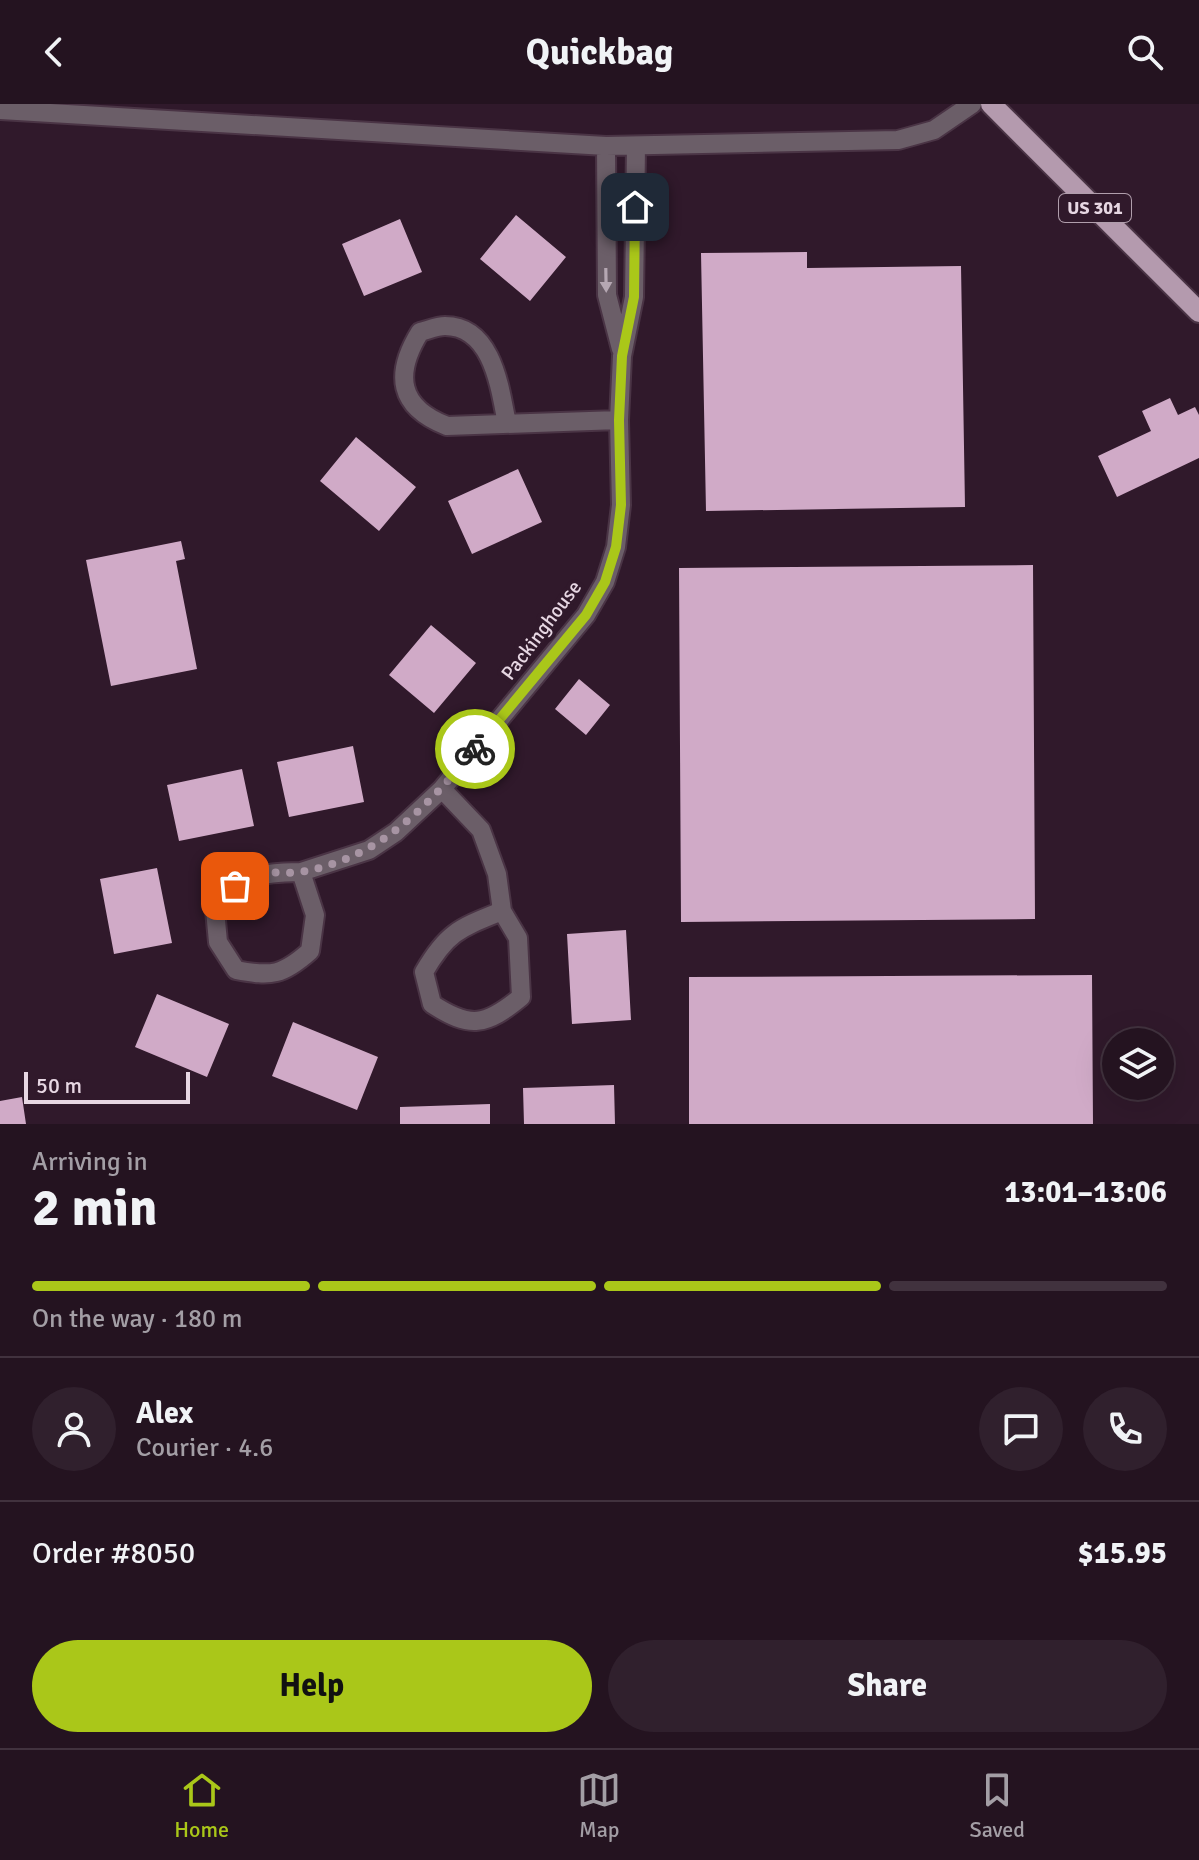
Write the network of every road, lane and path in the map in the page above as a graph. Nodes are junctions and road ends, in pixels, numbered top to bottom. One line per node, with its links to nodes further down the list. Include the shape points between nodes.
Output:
1 (972, 104): 5 (street, via 934,130 898,140)
2 (991, 104): 6 (main road, US 301)
3 (0, 110): 4 (street)
4 (606, 146): 5 (street); 7 (street, Packinghouse, one-way to 7, via 607,295)
5 (636, 147): 7 (street, Packinghouse, via 634,297)
6 (1199, 312)
7 (622, 356): 8 (street, Packinghouse)
8 (619, 420): 9 (street); 10 (street, Packinghouse, via 621,505 605,582 586,615)
9 (507, 424): 9 (street, via 489,353 468,334 446,326 420,332 406,355 403,376 411,404 447,426)
10 (442, 789): 11 (street, Packinghouse, via 369,850); 12 (street, via 481,830 497,874)
11 (301, 872): 11 (street, via 264,873 235,886 215,910 218,942 236,970 261,975 288,971 310,951 315,915)
12 (502, 911): 12 (street, via 442,941 424,972 432,1004 455,1019 480,1023 521,997 518,938)

